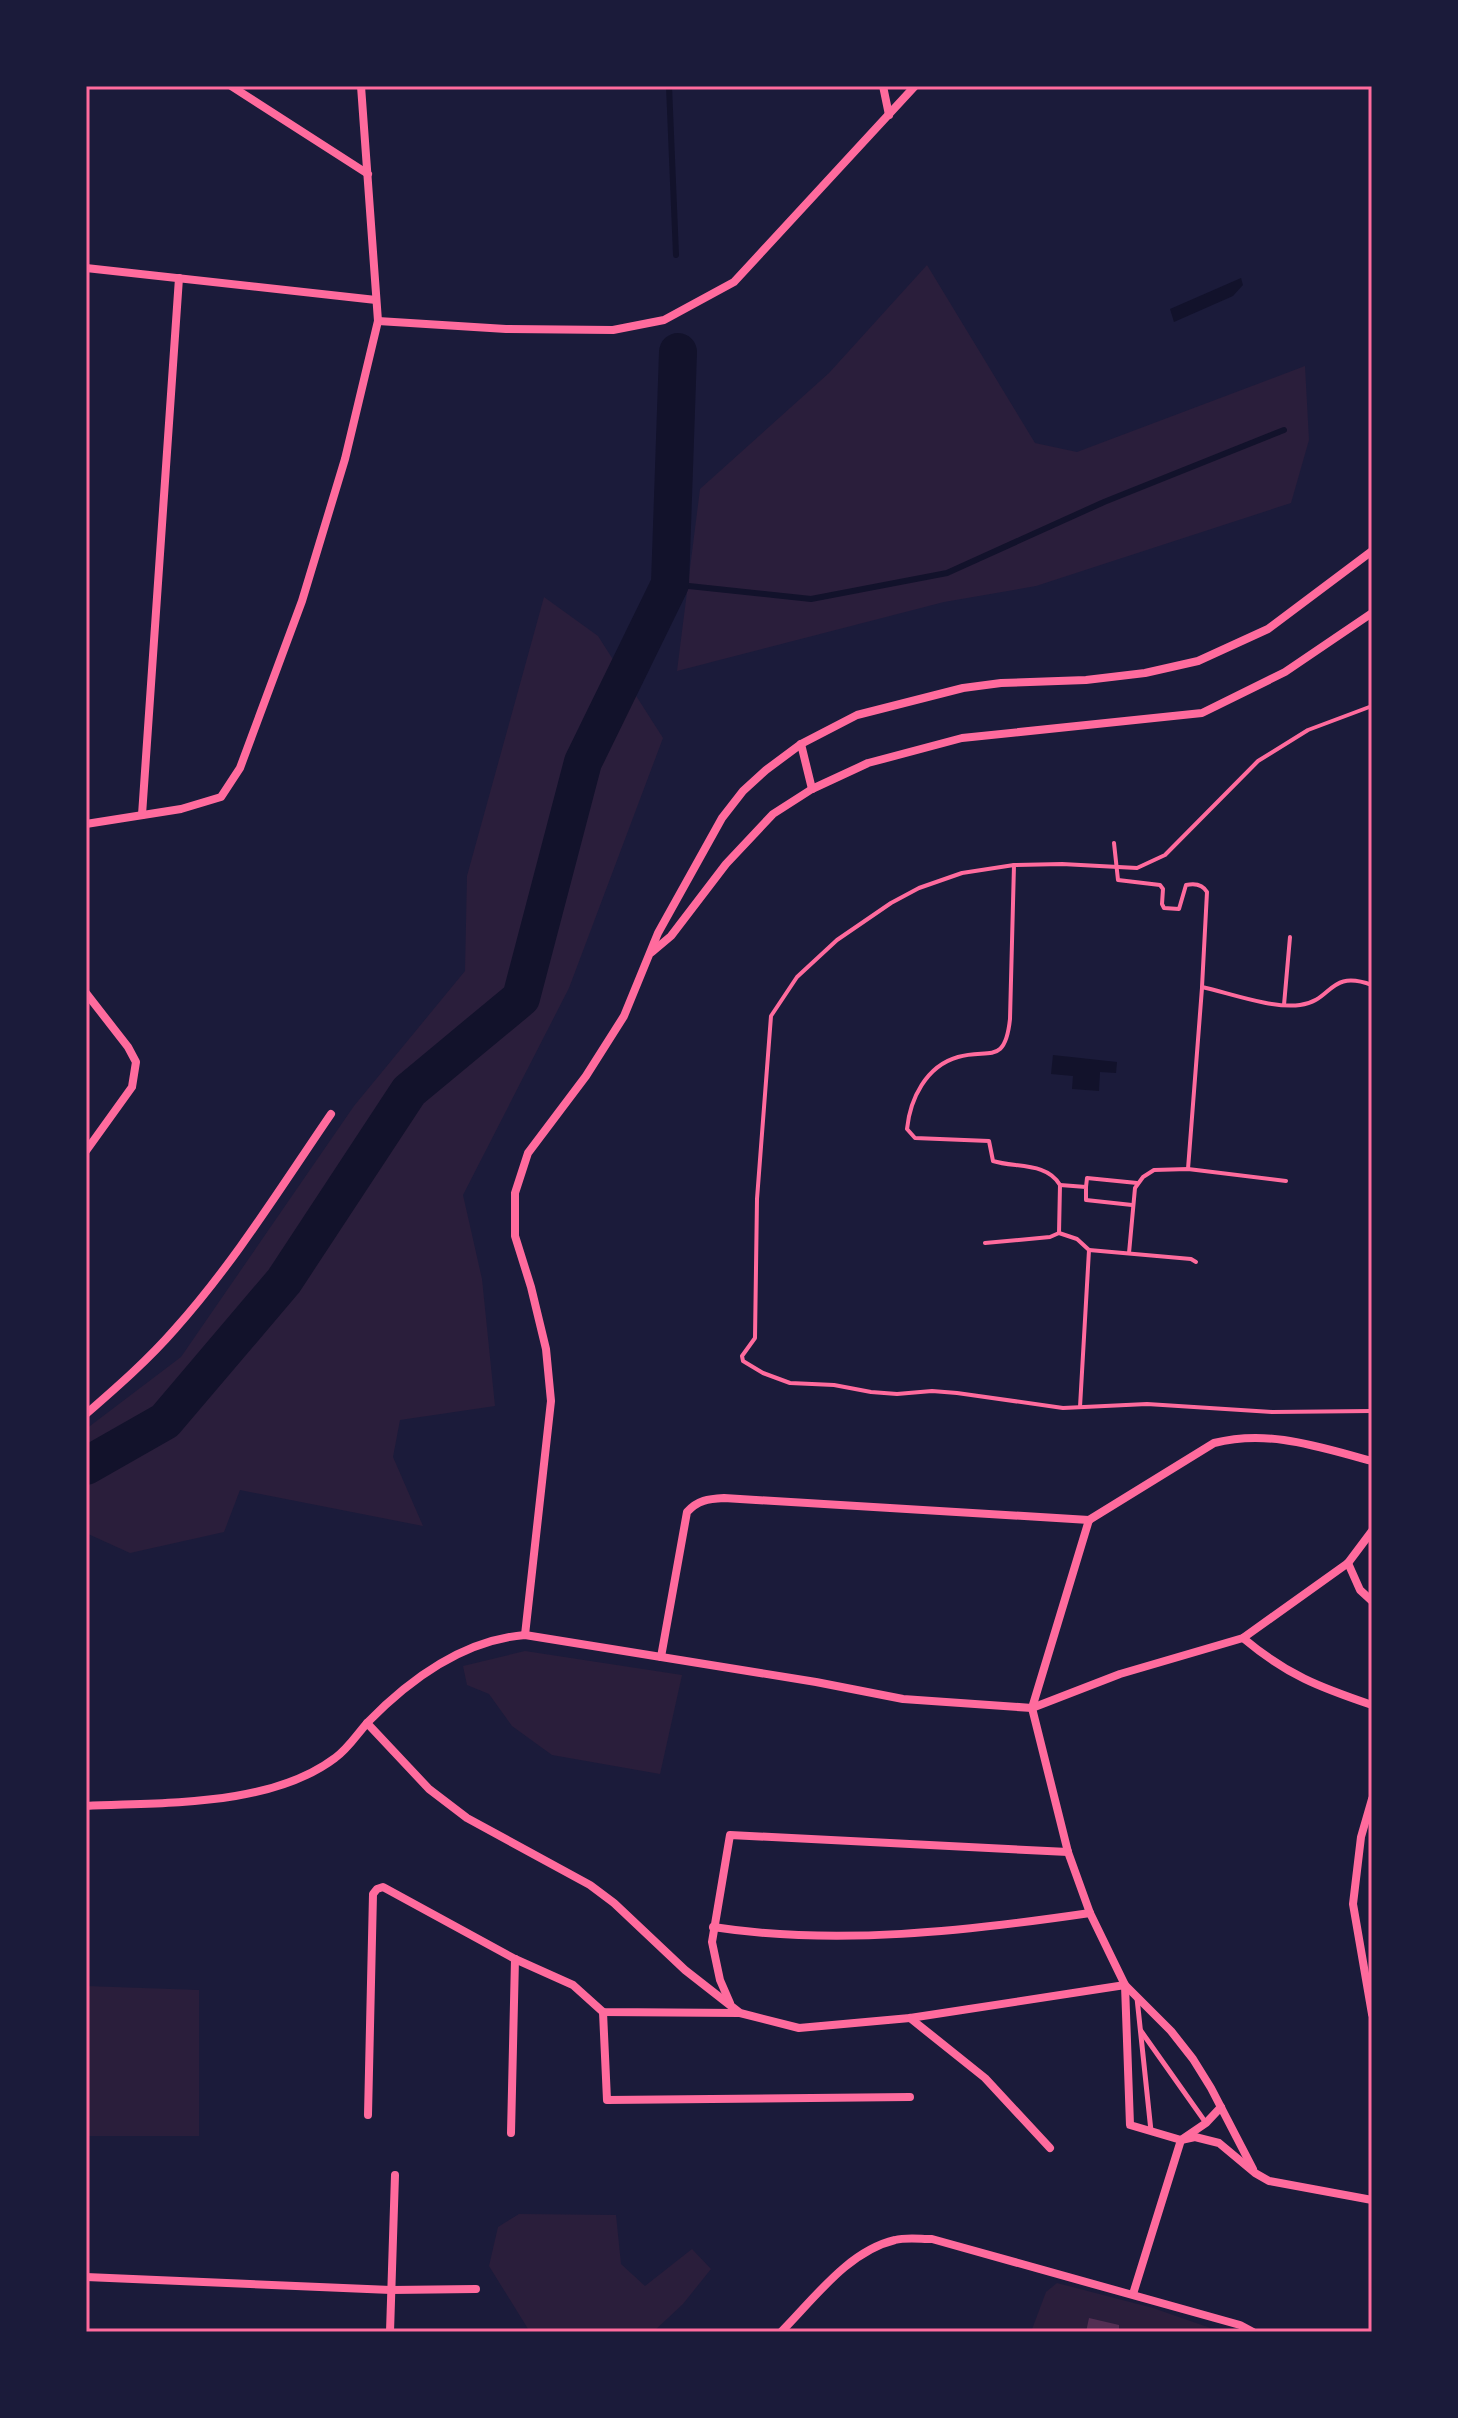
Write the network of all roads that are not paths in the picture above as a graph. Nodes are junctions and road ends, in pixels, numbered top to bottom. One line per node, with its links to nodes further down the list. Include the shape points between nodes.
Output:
1 (231, 86): 6 (street)
2 (361, 86): 6 (street)
3 (883, 86): 5 (street)
4 (915, 86): 5 (street)
5 (889, 115): 10 (street, via 734,282 664,320 613,330)
6 (368, 174): 9 (street)
7 (86, 268): 8 (street)
8 (179, 278): 9 (street); 15 (street)
9 (376, 300): 10 (street)
10 (378, 321): 15 (street, via 345,459 302,601 240,768 221,797)
11 (1372, 551): 13 (street, via 1268,629 1198,661 1086,680 963,688 857,715)
12 (1372, 613): 14 (street, via 1285,672 1202,713 962,738 868,763)
13 (801, 744): 14 (street); 17 (street, via 743,791 722,818)
14 (812, 789): 17 (street, via 773,814)
15 (142, 815): 16 (street)
16 (86, 824)
17 (651, 953): 27 (street, via 624,1016 528,1153 515,1193 515,1236 546,1349 551,1401)
18 (86, 993): 20 (street, via 136,1062 132,1087)
19 (331, 1114): 21 (street, via 228,1263 175,1329)
20 (86, 1151)
21 (86, 1414)
22 (1372, 1461): 23 (street, via 1290,1439 1238,1437 1214,1443)
23 (1089, 1520): 29 (street, via 708,1499 687,1512); 31 (street)
24 (1372, 1531): 25 (street)
25 (1348, 1563): 26 (street, via 1360,1590); 28 (street)
26 (1372, 1601)
27 (525, 1635): 29 (street); 32 (street, via 478,1646 428,1669)
28 (1243, 1638): 30 (street, via 1296,1677); 31 (street, via 1120,1674)
29 (661, 1657): 31 (street, via 903,1699)
30 (1372, 1705)
31 (1032, 1708): 35 (street)
32 (367, 1723): 34 (street, via 336,1758 252,1795); 41 (street, via 429,1789 467,1818 590,1885)
33 (1372, 1799): 44 (street, via 1353,1904)
34 (86, 1806)
35 (1068, 1852): 36 (street); 37 (street, via 731,1835)
36 (1090, 1913): 37 (street, via 944,1932 789,1935); 39 (street)
37 (713, 1927): 41 (street, via 712,1950)
38 (515, 1959): 42 (street, via 573,1985); 49 (street, via 383,1887 377,1889); 51 (street)
39 (1125, 1985): 40 (street); 45 (street); 52 (street, via 1129,2122)
40 (1137, 1997): 46 (lane); 48 (street, via 1193,2059)
41 (730, 2005): 43 (street)
42 (603, 2012): 43 (street); 47 (street, via 607,2100)
43 (740, 2013): 45 (street, via 799,2028)
44 (1372, 2014)
45 (910, 2018): 54 (street, via 985,2078)
46 (1140, 2030): 50 (lane); 52 (lane)
47 (910, 2097)
48 (1221, 2107): 50 (street); 55 (street)
49 (368, 2115)
50 (1206, 2123): 53 (street)
51 (511, 2133)
52 (1151, 2133): 53 (street)
53 (1181, 2140): 55 (street, via 1195,2137 1219,2143); 61 (street)
54 (1050, 2148)
55 (1255, 2173): 57 (street, via 1269,2181)
56 (395, 2175): 60 (street)
57 (1372, 2200)
58 (86, 2277): 60 (street)
59 (476, 2289): 60 (street)
60 (391, 2290): 62 (street)
61 (1133, 2294): 63 (street, via 932,2239 898,2239 872,2247 847,2265); 64 (street)
62 (390, 2332)
63 (781, 2332)
64 (1253, 2332)

